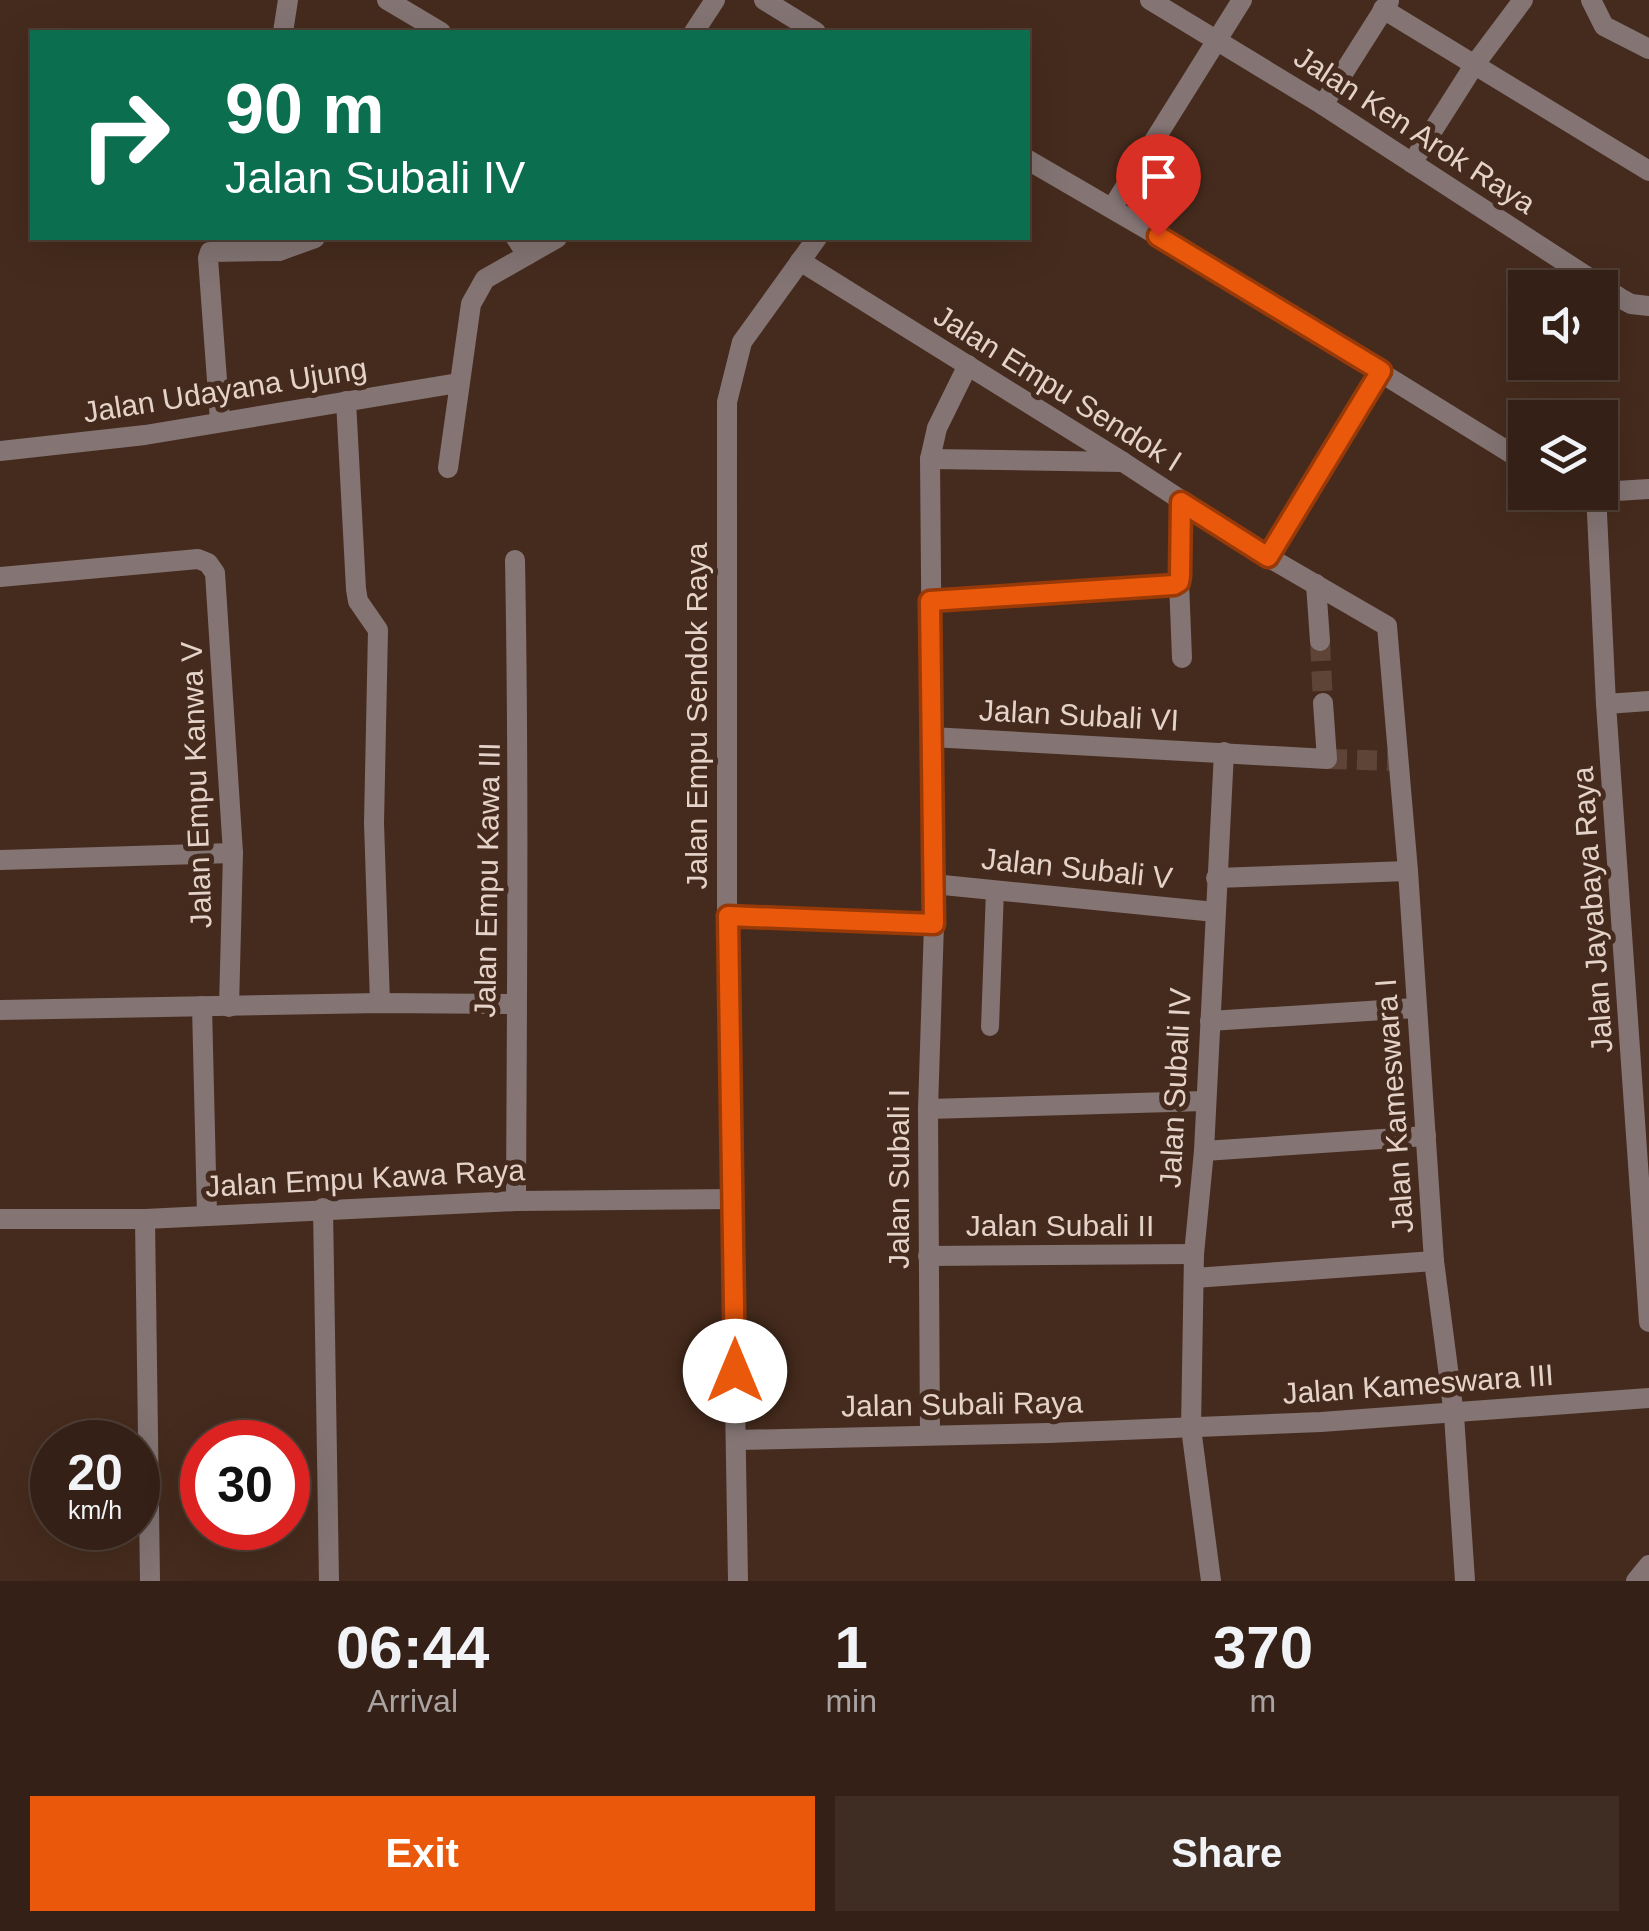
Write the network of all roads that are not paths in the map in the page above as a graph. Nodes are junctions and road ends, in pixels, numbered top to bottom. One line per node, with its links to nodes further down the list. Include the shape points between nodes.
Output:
1 (288, 0): 10 (street)
2 (386, 0): 11 (street)
3 (715, 0): 12 (street)
4 (764, 0): 13 (street)
5 (1150, 0): 14 (street, Jalan Ken Arok Raya)
6 (1242, 0): 14 (street)
7 (1523, 0): 16 (street)
8 (1592, 0): 15 (street, via 1604,26)
9 (1386, 4): 16 (street); 17 (street)
10 (283, 30)
11 (438, 30)
12 (695, 30)
13 (813, 30)
14 (1218, 40): 17 (street, Jalan Ken Arok Raya); 21 (street)
15 (1649, 50)
16 (1474, 64): 19 (street); 20 (street)
17 (1324, 105): 19 (street, Jalan Ken Arok Raya)
18 (1030, 161): 21 (street)
19 (1412, 163): 27 (street, Jalan Ken Arok Raya, via 1620,298)
20 (1649, 170)
21 (1112, 208): 29 (street)
22 (309, 240): 32 (street, via 257,254 210,252)
23 (548, 240): 25 (street)
24 (816, 240): 26 (street, Jalan Empu Sendok Raya)
25 (522, 246): 30 (street, via 485,279 471,304)
26 (800, 262): 28 (street, Jalan Empu Sendok I); 63 (street, Jalan Empu Sendok Raya, via 742,342 727,402)
27 (1649, 306)
28 (968, 365): 35 (street, Jalan Subali I, via 937,428); 36 (street, Jalan Empu Sendok I)
29 (1381, 371): 34 (street); 42 (street)
30 (458, 383): 31 (street, Jalan Udayana Ujung); 37 (street)
31 (346, 401): 32 (street, Jalan Udayana Ujung); 65 (street, via 356,589 378,630 374,824)
32 (220, 421): 33 (street, Jalan Udayana Ujung)
33 (0, 451)
34 (1508, 451)
35 (930, 459): 36 (street); 47 (street, Jalan Subali I)
36 (1123, 462): 40 (street, Jalan Empu Sendok I)
37 (448, 468)
38 (1649, 490): 39 (street)
39 (1618, 491)
40 (1181, 502): 42 (street, Jalan Empu Sendok I); 45 (street)
41 (1599, 510): 53 (street, Jalan Jayabaya Raya)
42 (1268, 557): 46 (street, Jalan Empu Sendok I)
43 (515, 560): 66 (street, Jalan Empu Kawa III)
44 (0, 577): 56 (street, Jalan Empu Kanwa V, via 208,562 218,590)
45 (1179, 582): 47 (street); 50 (street)
46 (1316, 584): 48 (street, Jalan Empu Sendok I); 49 (street)
47 (930, 601): 54 (street, Jalan Subali I)
48 (1387, 626): 58 (street, Jalan Kameswara I)
49 (1320, 641)
50 (1182, 658)
51 (1649, 700): 53 (street)
52 (1324, 702): 55 (street, Jalan Subali VI, via 1327,759)
53 (1606, 704): 87 (street, Jalan Jayabaya Raya)
54 (931, 738): 55 (street, Jalan Subali VI); 60 (street, Jalan Subali I)
55 (1224, 752): 59 (street, Jalan Subali IV)
56 (233, 852): 57 (street); 68 (street, Jalan Empu Kanwa V)
57 (0, 860)
58 (1408, 871): 59 (street); 69 (street, Jalan Kameswara I)
59 (1216, 878): 62 (street, Jalan Subali IV)
60 (933, 884): 61 (street, Jalan Subali V); 64 (street, Jalan Subali I)
61 (996, 890): 62 (street, Jalan Subali V); 72 (lane)
62 (1215, 912): 71 (street, Jalan Subali IV)
63 (728, 916): 64 (street); 77 (street, Jalan Empu Sendok Raya)
64 (934, 924): 74 (street, Jalan Subali I)
65 (380, 1003): 66 (street); 68 (street)
66 (515, 1004): 78 (street, Jalan Empu Kawa III)
67 (202, 1006): 68 (street); 70 (street); 80 (street)
68 (229, 1007)
69 (1416, 1008): 71 (street); 75 (street, Jalan Kameswara I)
70 (0, 1010)
71 (1210, 1022): 73 (street, Jalan Subali IV)
72 (990, 1027)
73 (1205, 1102): 74 (street); 76 (street, Jalan Subali IV)
74 (928, 1110): 84 (street, Jalan Subali I)
75 (1426, 1136): 76 (street); 85 (street, Jalan Kameswara I)
76 (1204, 1151): 83 (street, Jalan Subali IV)
77 (734, 1199): 78 (street, Jalan Empu Kawa Raya); 92 (street, Jalan Empu Sendok Raya)
78 (516, 1201): 79 (street, Jalan Empu Kawa Raya)
79 (323, 1208): 80 (street, Jalan Empu Kawa Raya); 95 (street)
80 (207, 1215): 81 (street, Jalan Empu Kawa Raya)
81 (145, 1219): 82 (street, Jalan Empu Kawa Raya); 94 (street)
82 (0, 1220)
83 (1194, 1254): 84 (street, Jalan Subali II); 86 (street, Jalan Subali IV)
84 (928, 1256): 91 (street, Jalan Subali I)
85 (1434, 1261): 86 (street); 89 (street, Jalan Kameswara I)
86 (1194, 1278): 90 (street, Jalan Subali IV)
87 (1649, 1322)
88 (1649, 1398): 89 (street, Jalan Kameswara III)
89 (1454, 1415): 90 (street, Jalan Kameswara III); 98 (street, Jalan Kameswara I)
90 (1190, 1428): 91 (street, Jalan Subali Raya); 97 (street, Jalan Subali IV)
91 (930, 1435): 92 (street, Jalan Subali Raya)
92 (736, 1440): 96 (street, Jalan Empu Sendok Raya)
93 (1649, 1566): 99 (street)
94 (150, 1581)
95 (328, 1581)
96 (738, 1581)
97 (1211, 1581)
98 (1465, 1581)
99 (1636, 1581)

